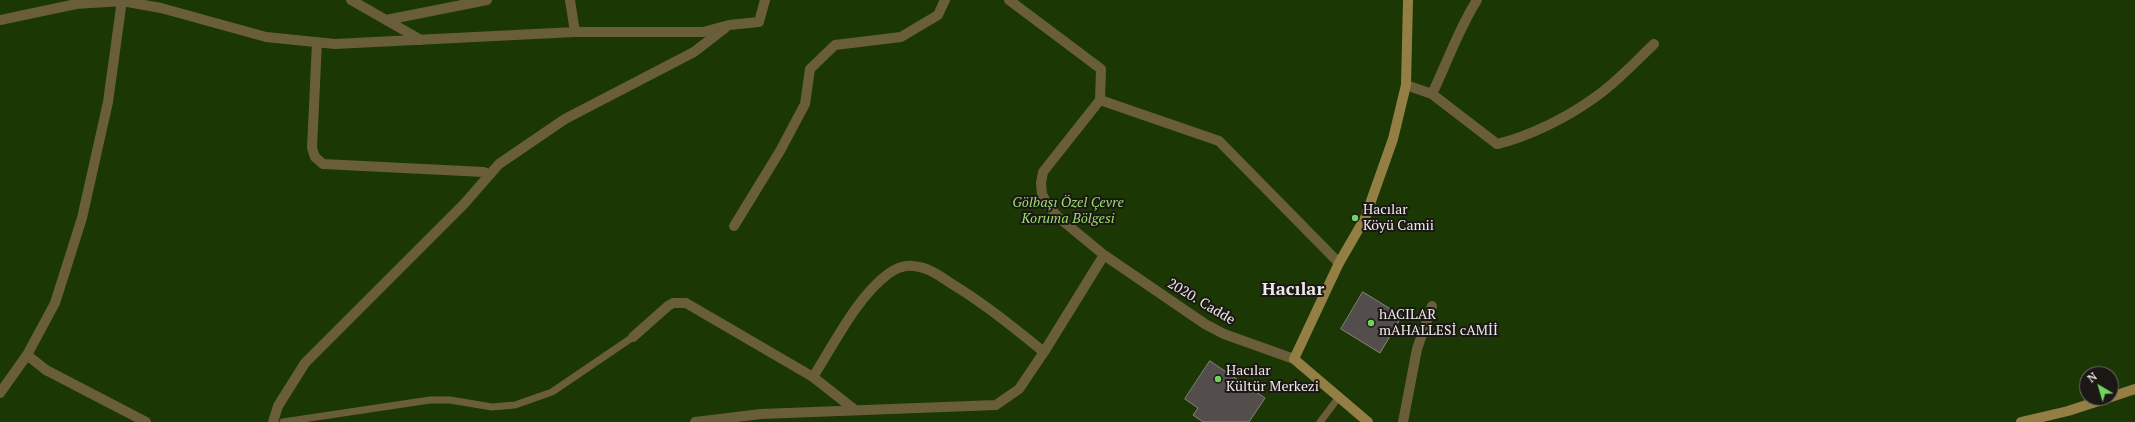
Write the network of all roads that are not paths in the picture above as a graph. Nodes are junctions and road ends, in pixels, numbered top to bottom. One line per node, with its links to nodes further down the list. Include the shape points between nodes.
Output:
1 (122, 0): 10 (street, via 76,4); 15 (street, via 266,37); 27 (street, via 108,102 82,218 55,303)
2 (487, 0): 11 (street)
3 (570, 0): 13 (street)
4 (765, 0): 12 (street, via 759,22)
5 (945, 0): 21 (street, via 938,15 901,37 835,45 810,69 806,104)
6 (1009, 0): 19 (street, via 1101,69)
7 (1408, 0): 17 (street)
8 (1477, 0): 18 (street, via 1456,38)
9 (356, 1): 11 (street)
10 (0, 20)
11 (386, 20): 14 (street)
12 (729, 25): 13 (street, via 703,32); 20 (street, via 694,52 566,119 500,164)
13 (575, 32): 14 (street)
14 (421, 40): 15 (street, via 335,44)
15 (317, 42): 20 (street, via 312,148 318,161 323,164 484,172)
16 (1654, 44): 18 (street, via 1594,98 1540,129 1511,141 1497,144)
17 (1406, 85): 18 (street); 23 (street, via 1393,139 1372,200)
18 (1432, 94)
19 (1100, 100): 22 (street, 2020. Cadde, via 1043,172 1041,183 1042,194 1058,217); 23 (street, via 1220,141)
20 (489, 175): 37 (street, via 464,204 305,363 278,406)
21 (734, 226)
22 (1104, 255): 26 (street); 28 (street, 2020. Cadde, via 1205,324 1224,334)
23 (1339, 263): 28 (street)
24 (1432, 306): 42 (street, via 1417,349)
25 (633, 337): 29 (street, via 668,306 673,303 686,303); 38 (lane, via 552,392 515,405 492,407 450,400 430,400)
26 (1044, 352): 29 (street, via 984,304 930,270 913,266 902,267 889,273 860,304); 35 (street, via 1019,389 996,405)
27 (27, 355): 31 (street); 36 (street, via 46,370)
28 (1294, 359): 33 (street, 2020. Cadde)
29 (813, 377): 35 (street)
30 (2135, 389): 32 (street)
31 (0, 393)
32 (2119, 394)
33 (1339, 397): 40 (lane); 41 (street, 2020. Cadde)
34 (2082, 406): 43 (street)
35 (855, 410): 39 (street, via 761,414)
36 (146, 422)
37 (274, 422)
38 (283, 422)
39 (695, 422)
40 (1320, 422)
41 (1368, 422)
42 (1403, 422)
43 (2021, 422)

